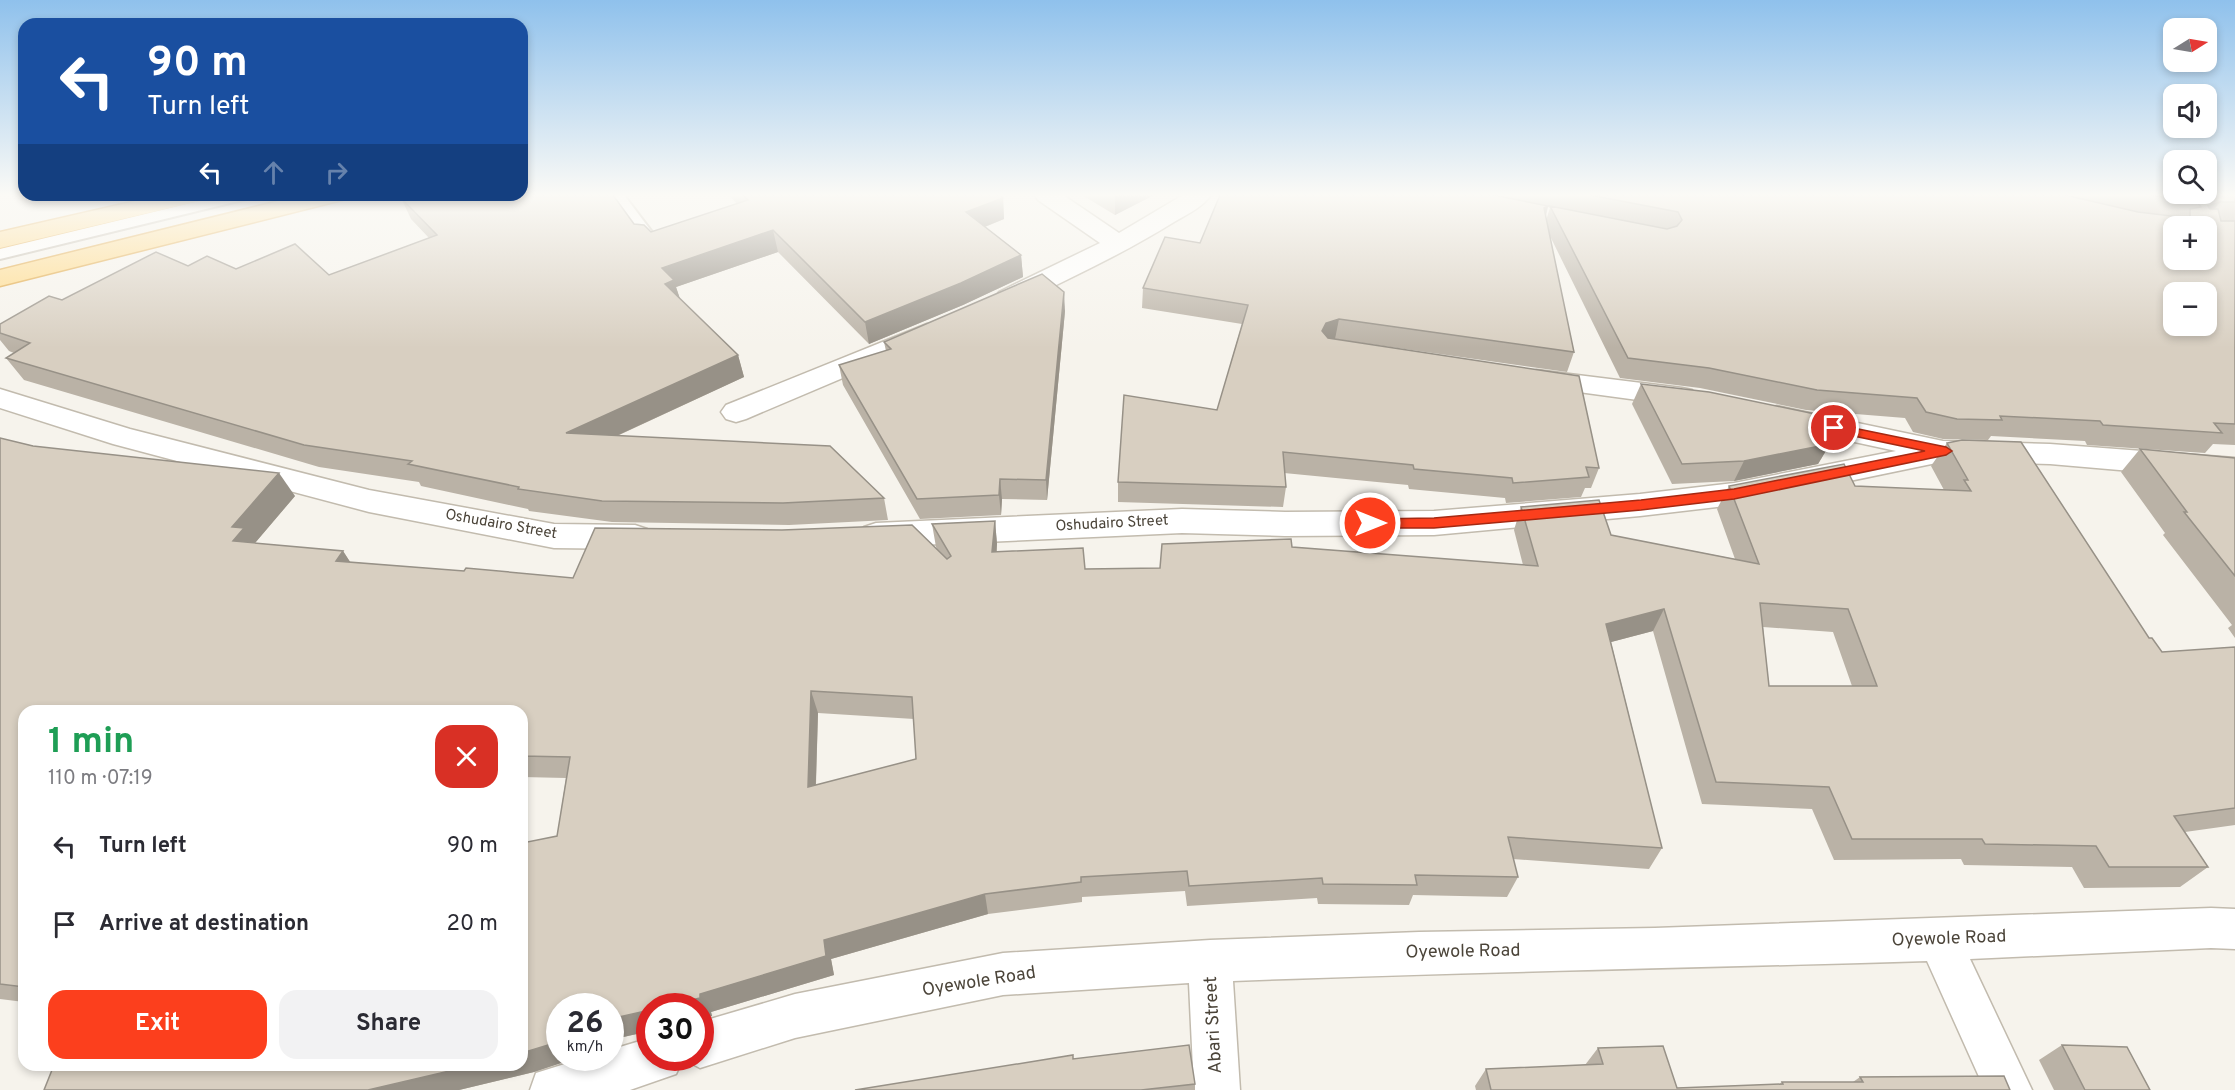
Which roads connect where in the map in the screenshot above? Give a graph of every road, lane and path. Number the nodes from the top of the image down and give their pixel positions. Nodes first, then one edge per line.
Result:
1 (34, 246) edge
2 (129, 246) edge
3 (1117, 246) edge
4 (0, 254) edge
5 (0, 278) edge
6 (983, 309) edge
7 (950, 323) edge
8 (1507, 376) edge
9 (0, 398) edge
10 (1712, 402) edge
11 (1747, 410) edge
12 (736, 412) dead end
13 (1946, 451) junction
14 (2235, 469) edge
15 (848, 536) edge
16 (660, 537) edge
17 (2235, 929) edge
18 (1939, 940) junction
19 (1210, 961) junction
20 (714, 1041) edge
21 (636, 1065) edge
22 (553, 1090) edge
23 (1217, 1090) edge
24 (2009, 1090) edge

1 - 4 lane
2 - 5 highway
3 - 6 street
7 - 12 street
8 - 10 street
9 - 16 street, Oshudairo Street
11 - 13 street
13 - 14 street, Oshudairo Street
13 - 15 street, Oshudairo Street
17 - 18 street, Oyewole Road
18 - 19 street, Oyewole Road
18 - 24 street
19 - 20 street, Oyewole Road
19 - 23 street, Abari Street
21 - 22 street

